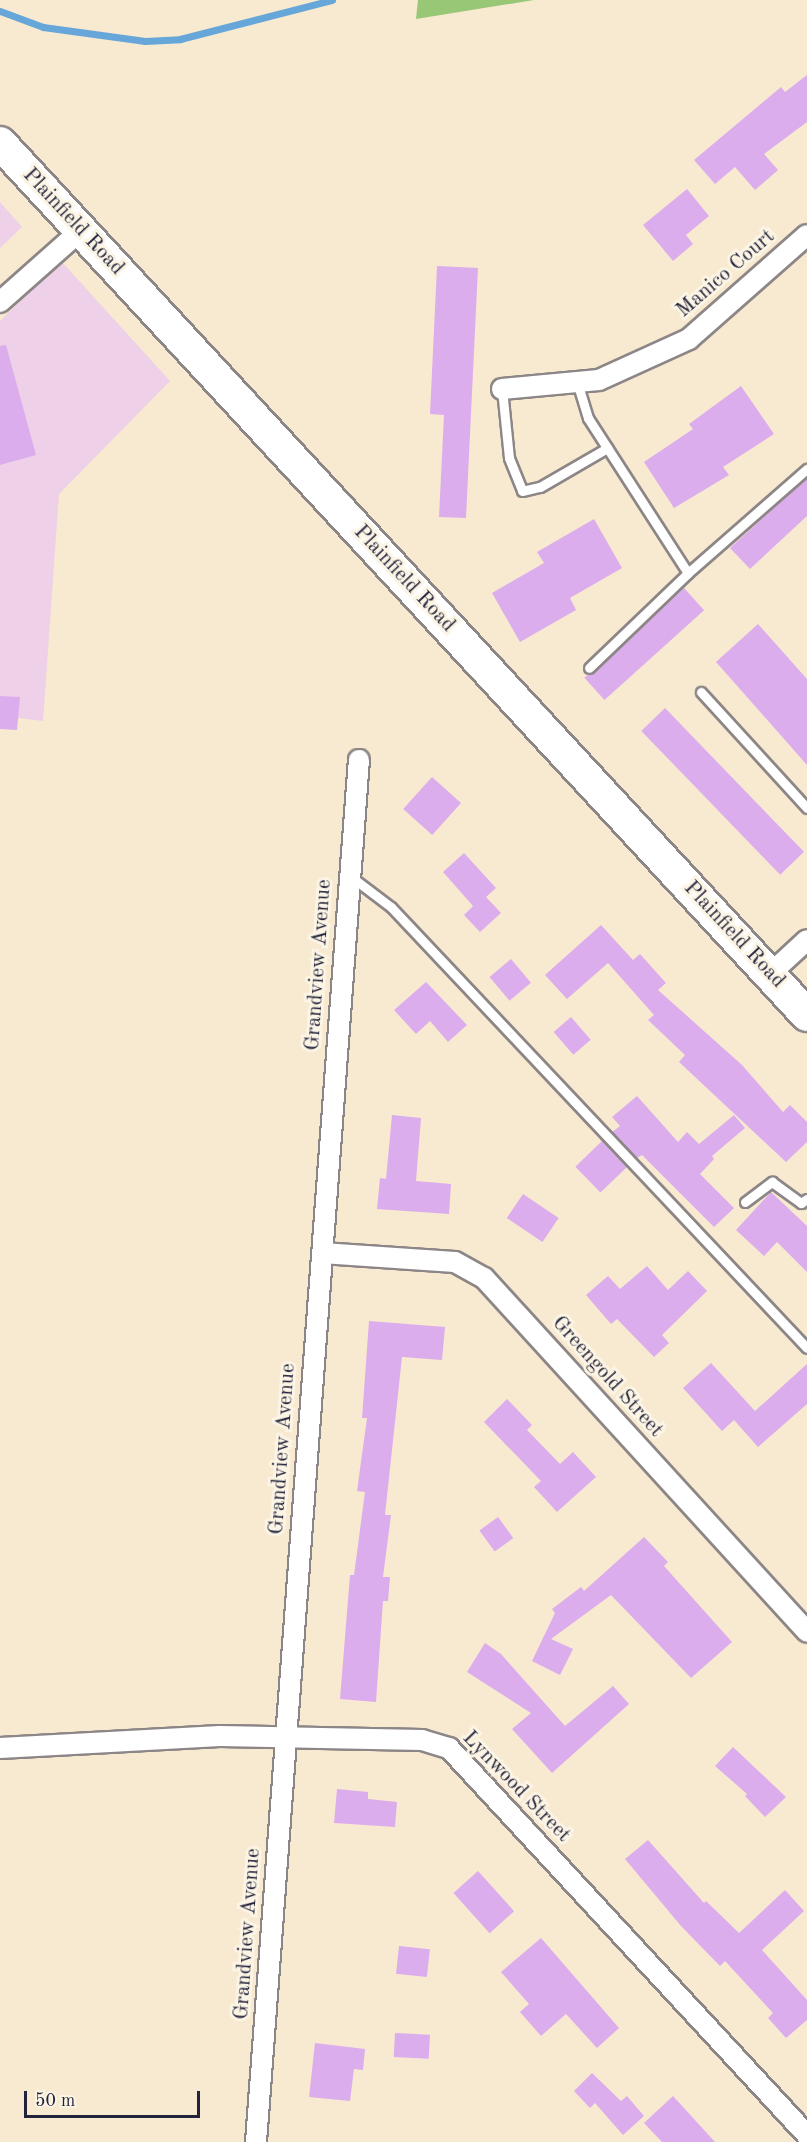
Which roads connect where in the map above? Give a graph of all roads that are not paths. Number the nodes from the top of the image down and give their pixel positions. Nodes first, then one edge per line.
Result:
1 (0, 143) edge
2 (81, 230) junction
3 (807, 236) edge
4 (0, 302) edge
5 (578, 382) junction
6 (502, 389) joint
7 (607, 448) junction
8 (807, 469) edge
9 (688, 573) junction
10 (589, 668) dead end
11 (701, 692) dead end
12 (358, 760) dead end
13 (807, 808) edge
14 (350, 876) junction
15 (807, 940) edge
16 (770, 974) junction
17 (807, 1015) edge
18 (807, 1199) edge
19 (745, 1202) dead end
20 (322, 1253) junction
21 (807, 1348) edge
22 (807, 1631) edge
23 (286, 1738) junction
24 (0, 1748) edge
25 (807, 2135) edge
26 (256, 2142) edge

1 - 2 main road, Plainfield Road
2 - 4 street
2 - 16 main road, Plainfield Road
3 - 5 street, Manico Court
5 - 6 street, Manico Court
5 - 7 lane
6 - 7 lane
7 - 9 lane
8 - 9 lane
9 - 10 lane
11 - 13 lane
12 - 14 street, Grandview Avenue
14 - 20 street, Grandview Avenue
14 - 21 lane
15 - 16 street
16 - 17 main road, Plainfield Road
18 - 19 lane
20 - 22 street, Greengold Street
20 - 23 street, Grandview Avenue
23 - 24 street, Lynwood Street
23 - 25 street, Lynwood Street
23 - 26 street, Grandview Avenue

